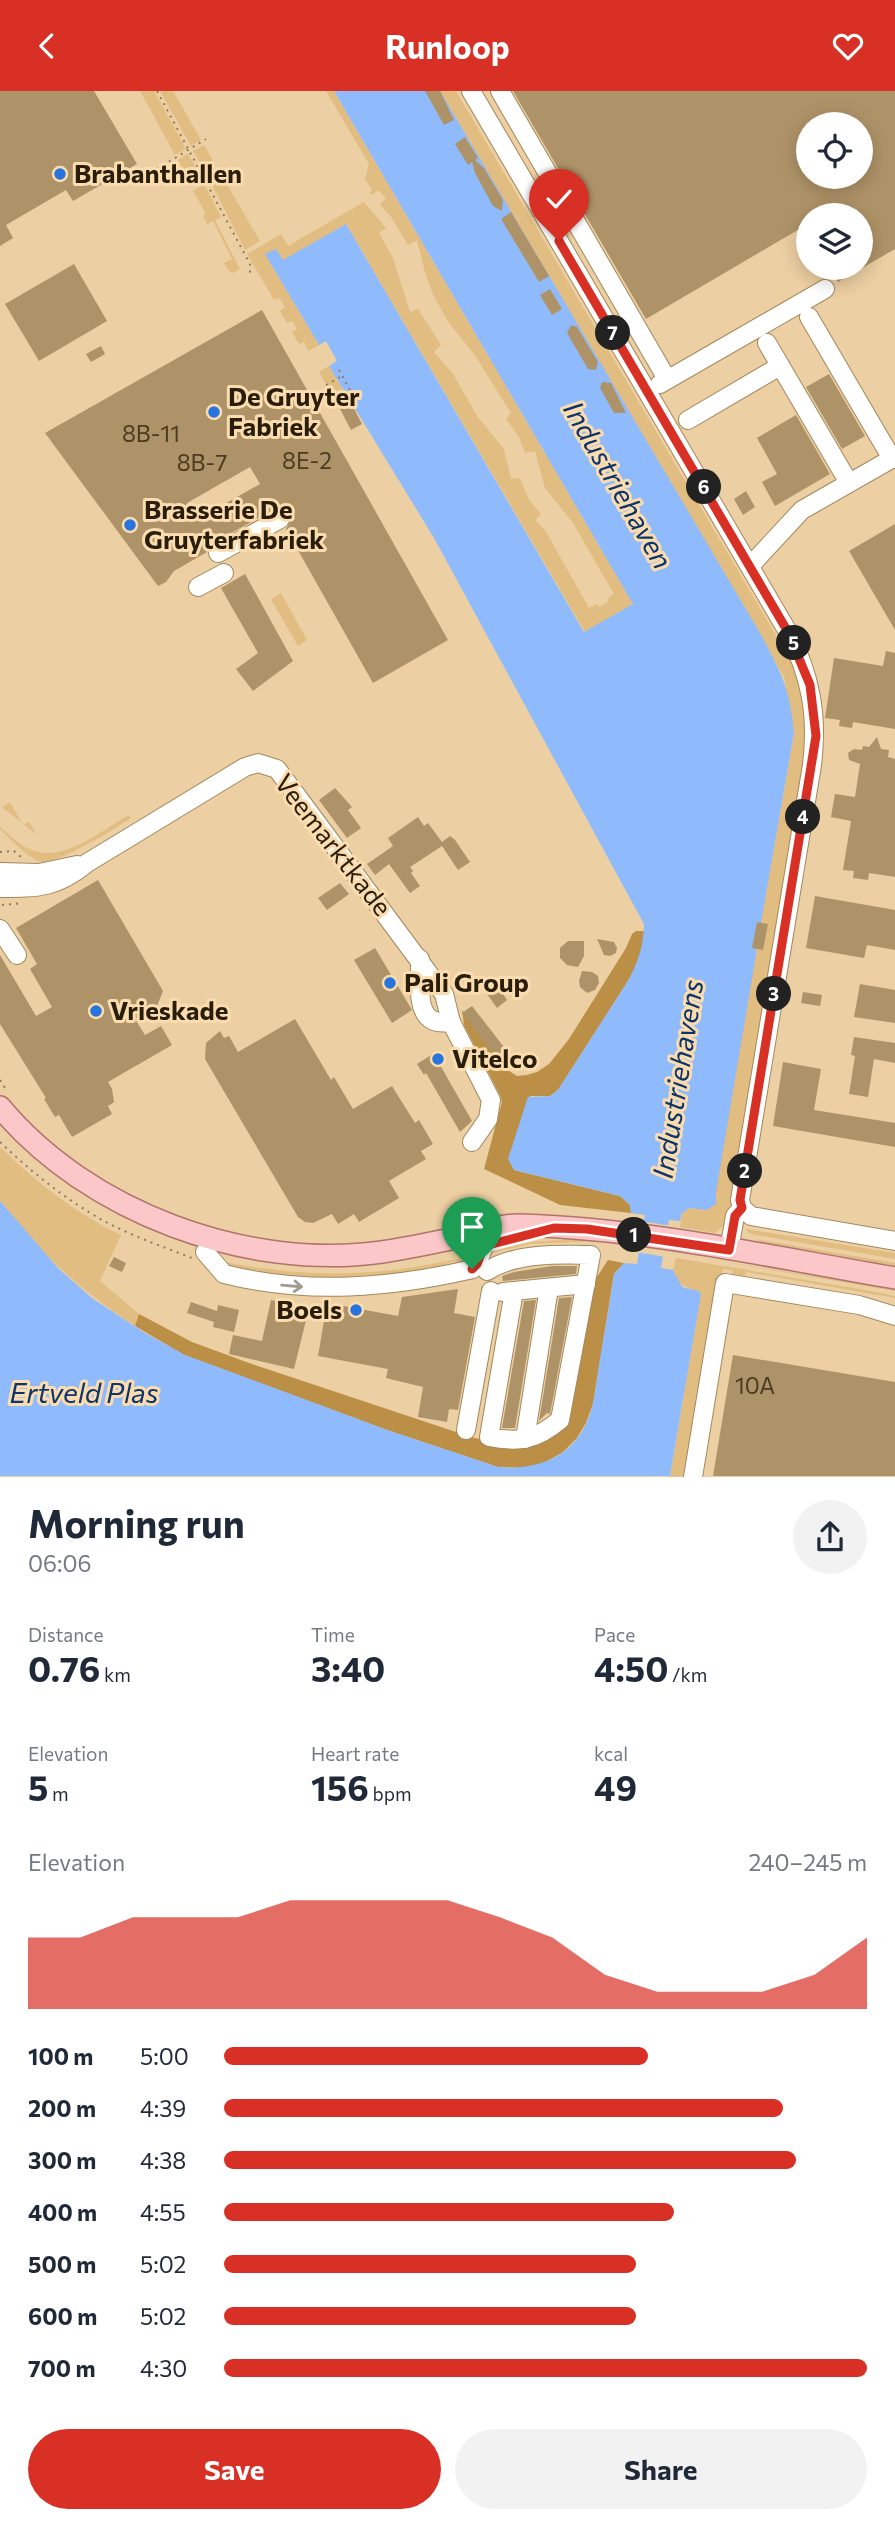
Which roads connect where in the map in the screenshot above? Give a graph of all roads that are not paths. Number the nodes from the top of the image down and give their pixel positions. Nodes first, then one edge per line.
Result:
1 (471, 91) edge
2 (500, 91) edge
3 (825, 289) dead end
4 (809, 317) dead end
5 (767, 343) dead end
6 (780, 366) junction
7 (667, 379) junction
8 (648, 391) junction
9 (688, 420) dead end
10 (893, 458) edge
11 (849, 484) junction
12 (280, 519) dead end
13 (750, 566) junction
14 (198, 587) dead end
15 (87, 863) junction
16 (0, 872) edge
17 (0, 888) edge
18 (0, 929) edge
19 (17, 955) dead end
20 (420, 959) junction
21 (451, 1022) junction
22 (5, 1101) edge
23 (0, 1129) edge
24 (472, 1142) dead end
25 (742, 1208) junction
26 (554, 1228) junction
27 (895, 1241) edge
28 (729, 1250) junction
29 (483, 1260) junction
30 (895, 1278) edge
31 (586, 1284) junction
32 (550, 1288) junction
33 (491, 1291) junction
34 (514, 1291) junction
35 (895, 1316) edge
36 (466, 1430) dead end
37 (525, 1439) junction
38 (693, 1476) edge

1 - 8 street
2 - 7 street
3 - 7 street
4 - 10 street
5 - 6 street
6 - 9 street
6 - 11 street
7 - 8 street
8 - 13 street
10 - 11 street
11 - 13 street
12 - 14 street
13 - 25 street
15 - 16 street, Veemarktkade
15 - 17 street, Veemarktkade
15 - 20 street, Veemarktkade
18 - 19 street
20 - 21 street, Veemarktkade
20 - 21 street
21 - 24 street, Veemarktkade
22 - 26 main road
23 -> 29 main road
25 - 27 street
25 - 28 street
26 - 28 main road
26 - 29 main road
28 - 30 main road
29 - 31 street
29 - 33 street
31 - 32 street
31 - 37 street
32 - 34 street
32 - 37 street
33 - 34 street
33 - 36 street
34 - 37 street
35 - 38 street

